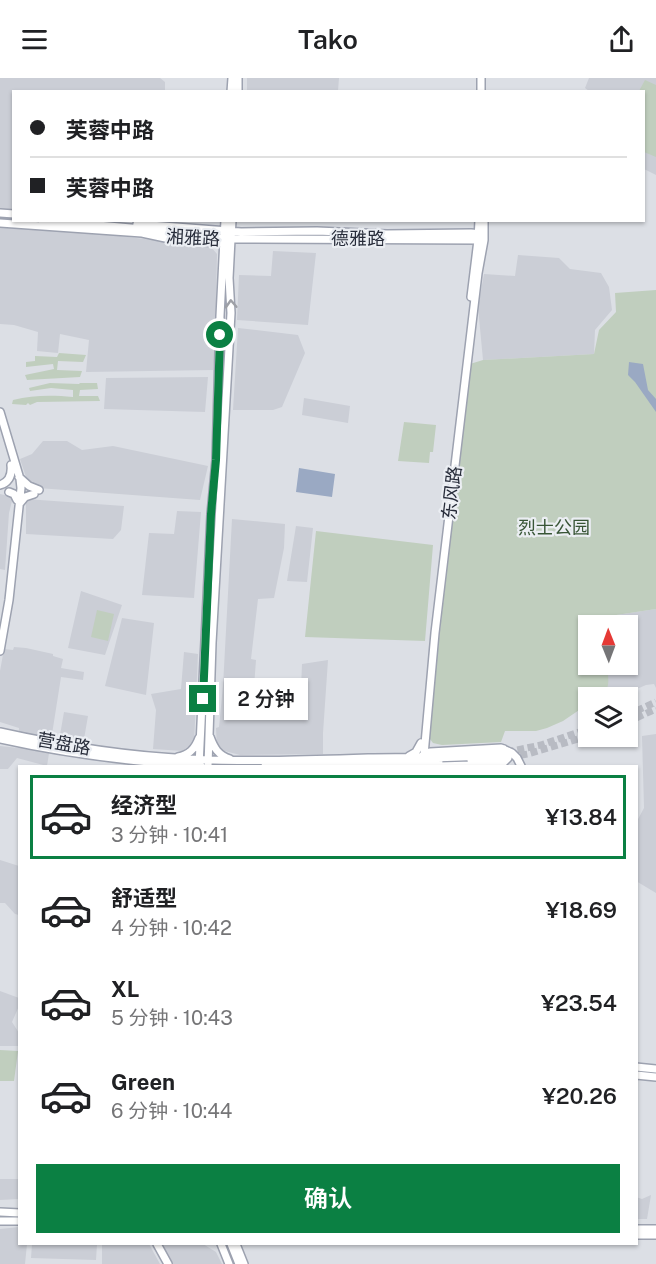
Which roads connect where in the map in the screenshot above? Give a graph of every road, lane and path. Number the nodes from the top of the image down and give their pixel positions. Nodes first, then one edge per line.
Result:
1 (64, 222) edge
2 (115, 222) edge
3 (225, 222) edge
4 (231, 222) edge
5 (477, 222) edge
6 (478, 222) edge
7 (484, 222) edge
8 (0, 223) edge
9 (462, 233) junction
10 (227, 236) junction
11 (481, 237) junction
12 (454, 239) junction
13 (475, 258) junction
14 (0, 412) edge
15 (0, 426) edge
16 (11, 465) junction
17 (19, 476) junction
18 (0, 485) edge
19 (9, 492) dead end
20 (19, 502) junction
21 (0, 635) edge
22 (0, 651) edge
23 (203, 699) junction
24 (197, 716) dead end
25 (205, 727) junction
26 (2, 737) edge
27 (424, 740) junction
28 (449, 750) junction
29 (407, 757) junction
30 (502, 759) edge
31 (235, 760) junction
32 (168, 761) junction
33 (423, 761) edge
34 (203, 764) edge
35 (175, 765) edge
36 (297, 765) edge
37 (449, 765) edge
38 (520, 765) edge
39 (638, 1068) edge
40 (656, 1069) edge
41 (638, 1075) edge
42 (656, 1077) edge
43 (0, 1212) edge
44 (18, 1213) edge
45 (0, 1221) edge
46 (18, 1221) edge
47 (638, 1229) edge
48 (656, 1229) edge
49 (638, 1234) edge
50 (656, 1234) edge
51 (156, 1245) edge
52 (226, 1245) edge
53 (237, 1245) edge
54 (166, 1264) edge
55 (229, 1264) edge
56 (237, 1264) edge
57 (244, 1264) edge

1 - 10 main road, 湘雅路
2 - 10 main road, 湘雅路
3 - 10 main road
4 - 10 main road
5 - 9 main road
6 - 11 main road, 东风路
7 - 11 main road, 东风路
8 - 10 main road, 湘雅路
9 - 10 main road, 德雅路
9 - 11 main road, 德雅路
10 - 12 main road, 德雅路
10 - 23 main road
25 -> 10 main road
11 - 12 main road, 德雅路
11 - 13 main road, 东风路
11 - 27 main road, 东风路
12 - 13 main road
13 - 27 main road, 东风路
14 - 17 main road
15 - 16 main road
16 - 18 main road
16 - 20 main road
17 - 20 main road
17 - 20 main road
19 - 20 main road
20 - 21 main road
20 - 22 main road
23 - 24 main road
23 - 25 main road
25 - 31 main road
25 - 32 main road
25 - 34 main road
26 - 32 main road, 营盘路
27 - 28 main road
27 - 29 main road
27 - 33 main road, 东风路
28 - 30 main road
28 - 33 main road
29 - 31 main road, 营盘路
29 - 33 main road, 营盘路
30 - 33 main road
30 - 37 main road
30 - 38 main road
31 - 34 main road, 营盘路
32 - 34 main road, 营盘路
32 - 35 main road
33 - 36 main road
39 - 40 main road
41 - 42 main road
43 - 44 main road
45 - 46 main road
47 - 48 main road
49 - 50 main road
51 - 54 main road
52 - 55 main road
52 - 56 main road
53 - 57 main road

